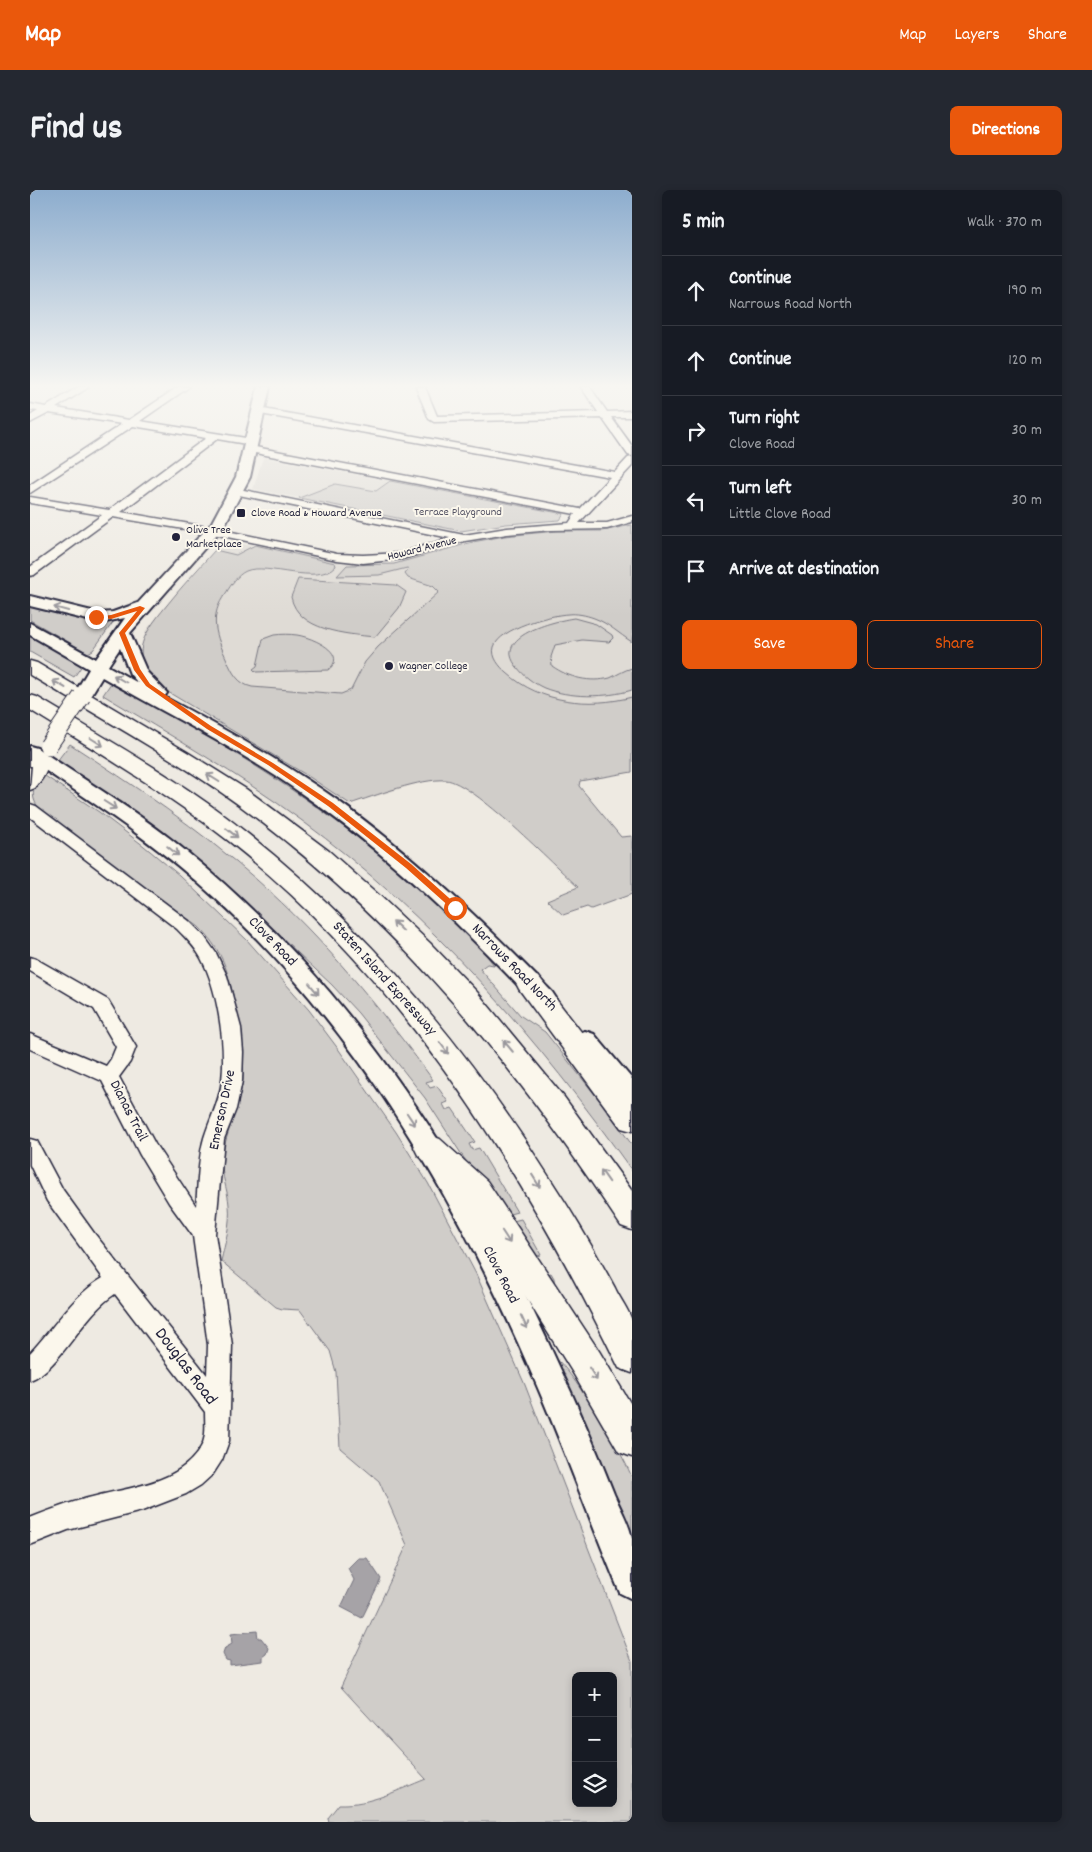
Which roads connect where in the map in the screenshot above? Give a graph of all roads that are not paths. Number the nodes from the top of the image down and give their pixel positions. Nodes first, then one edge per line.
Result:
1 (70, 463) edge
2 (179, 463) edge
3 (246, 463) edge
4 (340, 463) edge
5 (549, 463) edge
6 (629, 463) edge
7 (616, 475) junction
8 (30, 490) edge
9 (234, 491) junction
10 (30, 500) edge
11 (581, 512) junction
12 (112, 514) junction
13 (632, 519) edge
14 (571, 526) junction
15 (213, 531) junction
16 (464, 538) junction
17 (30, 572) edge
18 (30, 601) edge
19 (142, 608) junction
20 (30, 628) edge
21 (122, 633) junction
22 (30, 667) edge
23 (98, 672) junction
24 (30, 701) edge
25 (209, 728) junction
26 (37, 755) edge
27 (30, 785) edge
28 (30, 809) edge
29 (30, 963) edge
30 (530, 983) junction
31 (30, 1041) edge
32 (109, 1076) junction
33 (632, 1096) edge
34 (632, 1120) edge
35 (30, 1147) edge
36 (429, 1147) junction
37 (632, 1217) edge
38 (204, 1234) junction
39 (119, 1280) junction
40 (632, 1357) edge
41 (30, 1368) edge
42 (218, 1409) junction
43 (632, 1440) edge
44 (30, 1532) edge
45 (632, 1581) edge

1 - 8 street
2 - 12 street
3 - 9 main road
4 - 11 street
5 - 7 street
6 - 7 street
7 - 11 street
9 - 15 main road
9 - 16 street
10 - 12 street, Howard Avenue
11 - 14 street
12 - 15 street, Howard Avenue
12 - 17 street
13 - 14 street, Howard Avenue
14 - 16 street, Howard Avenue
15 - 16 street, Howard Avenue
15 - 19 main road
19 -> 18 main road
19 - 21 main road
20 - 23 main road, Narrows Road North
21 - 23 main road
21 - 25 main road
37 -> 22 highway
25 -> 23 main road, Narrows Road North
23 - 26 main road, bridge
24 -> 40 highway, Staten Island Expressway
25 - 30 main road, Narrows Road North
26 - 27 street
26 -> 36 main road, Clove Road
28 - 38 street, Emerson Drive
29 - 32 street, Dianas Trail
30 - 33 main road, Narrows Road North
30 - 34 highway
31 - 32 street
32 - 38 street, Dianas Trail
35 - 39 street, Douglas Road
36 -> 43 highway
36 -> 45 main road, Clove Road
38 - 42 street, Emerson Drive
39 - 41 street
39 - 42 street, Douglas Road
42 - 44 street, Douglas Road

